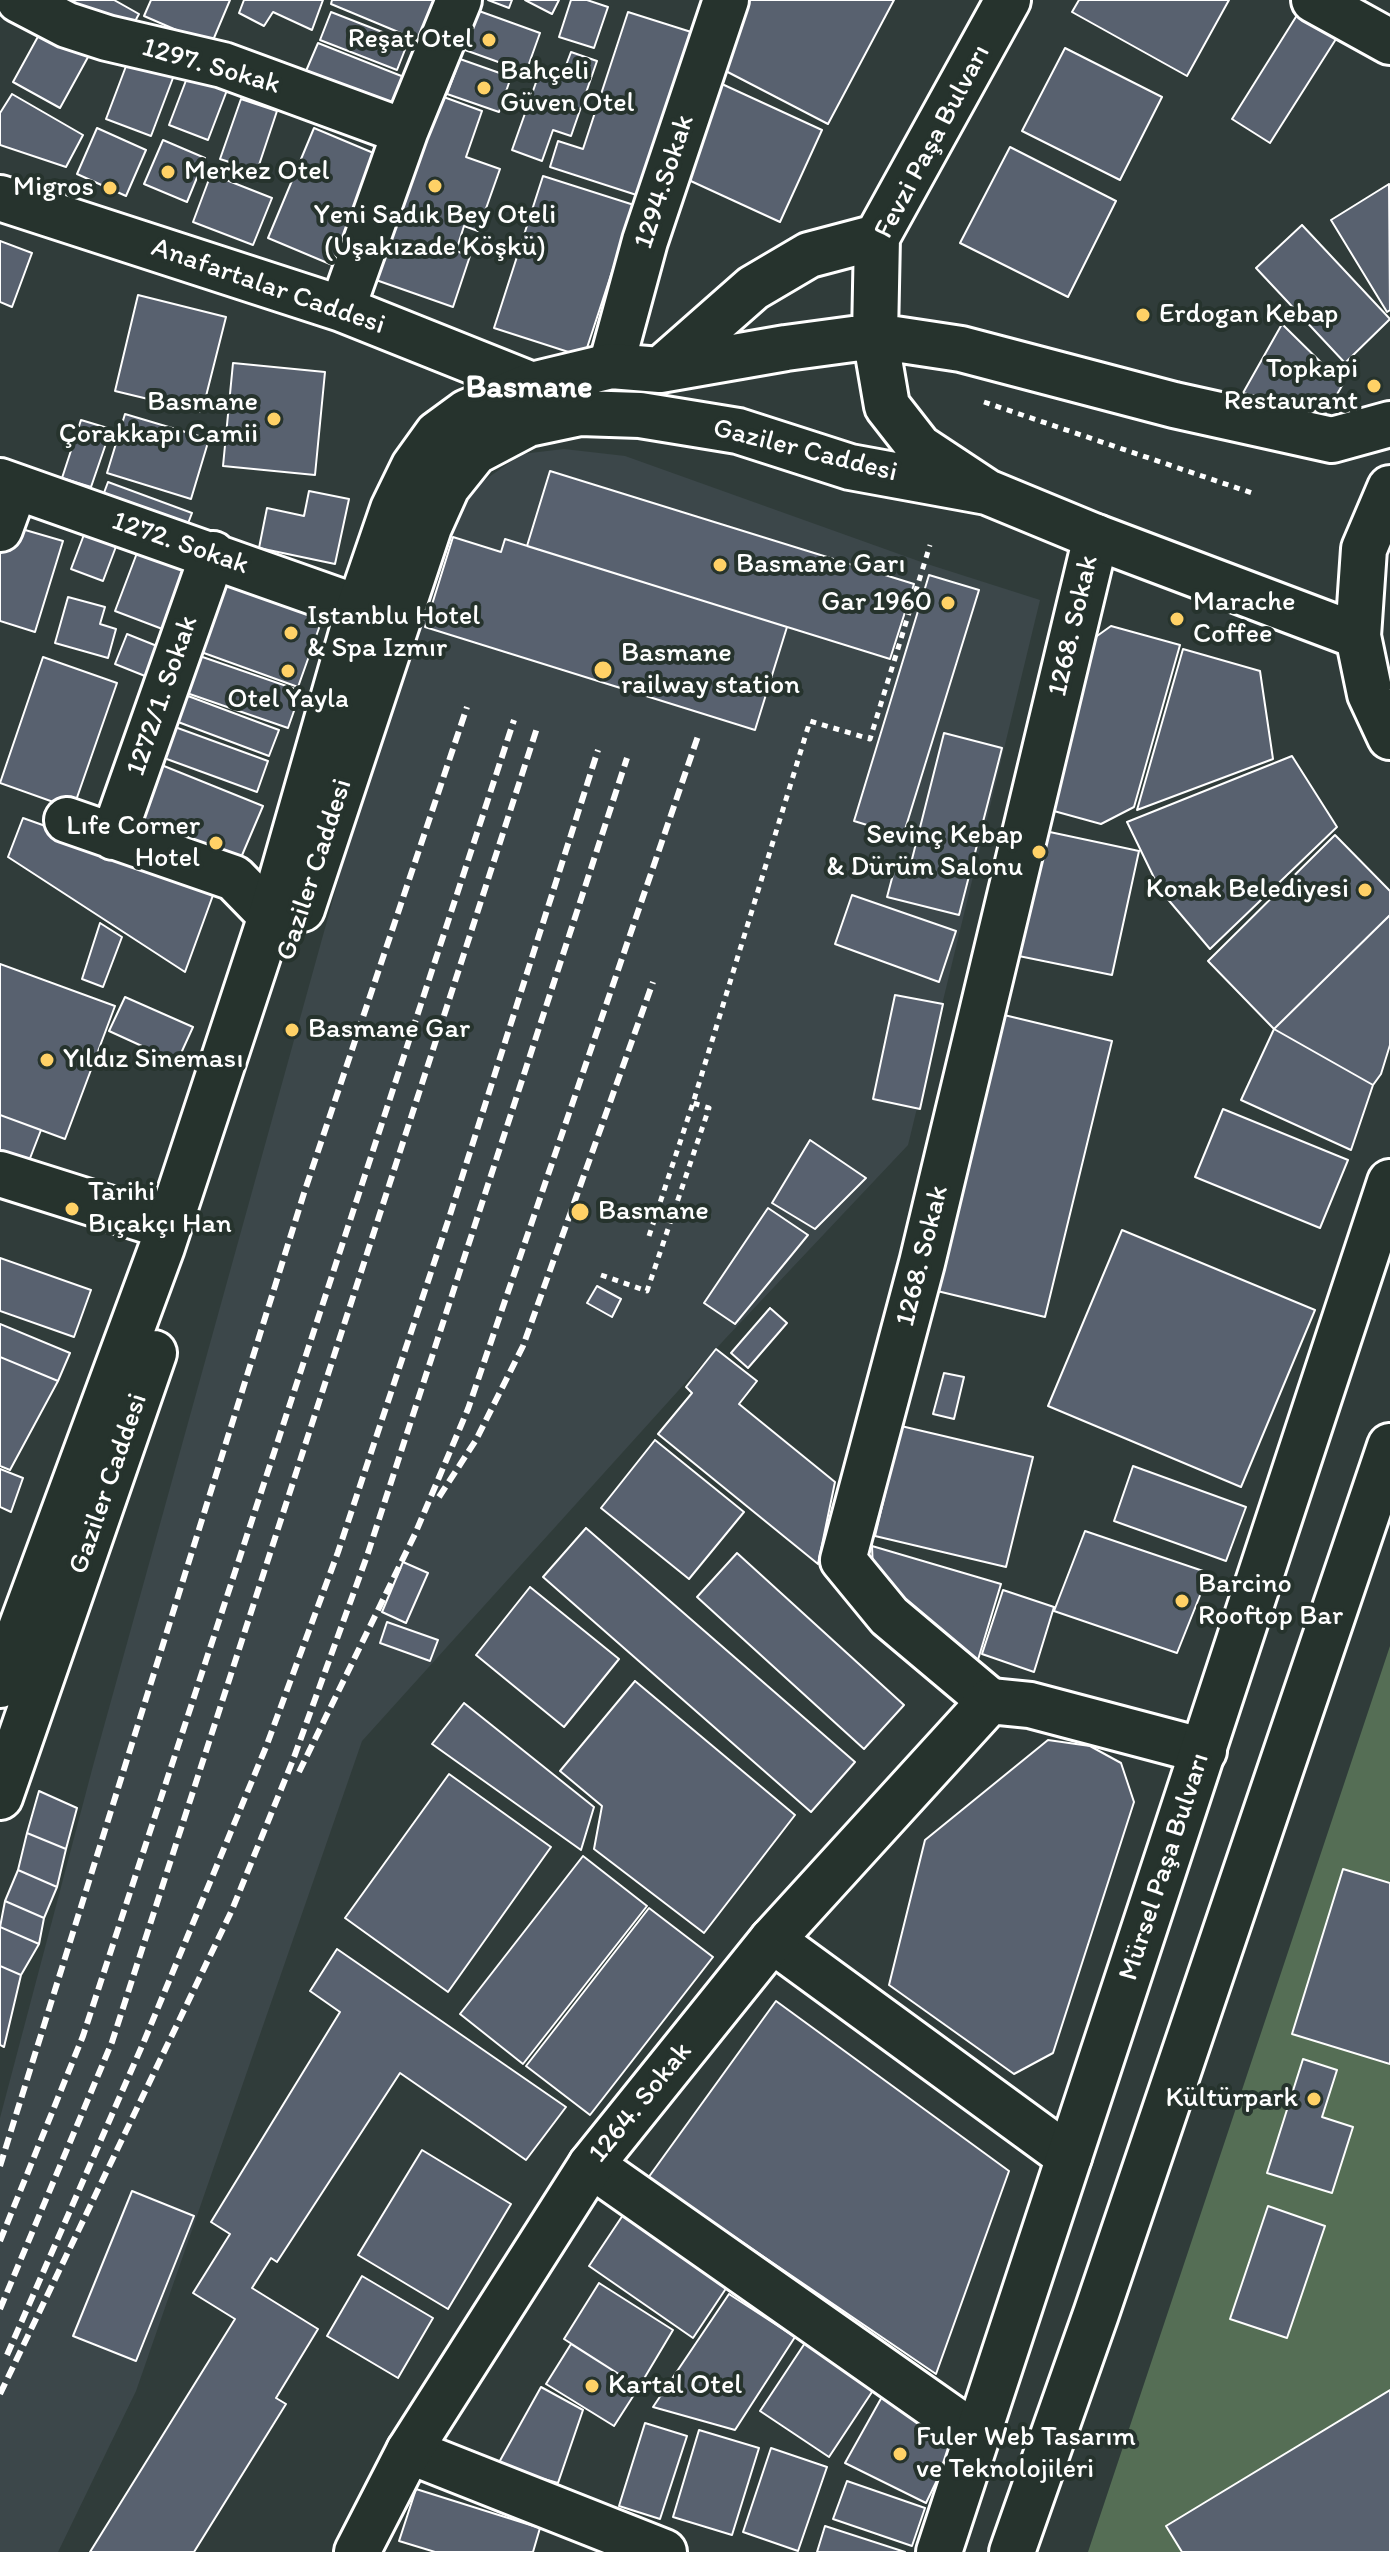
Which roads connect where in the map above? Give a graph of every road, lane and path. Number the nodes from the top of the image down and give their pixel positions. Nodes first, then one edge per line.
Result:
1 (19, 0) edge
2 (459, 0) edge
3 (726, 0) edge
4 (1008, 0) edge
5 (1314, 0) edge
6 (61, 12) edge
7 (1390, 42) edge
8 (405, 132) junction
9 (0, 198) edge
10 (877, 237) junction
11 (342, 309) junction
12 (875, 336) junction
13 (611, 366) junction
14 (660, 370) junction
15 (532, 385) junction
16 (972, 398) dead end
17 (1390, 424) edge
18 (7, 485) edge
19 (1390, 488) edge
20 (987, 492) junction
21 (1252, 493) dead end
22 (0, 529) edge
23 (1096, 537) junction
24 (930, 545) dead end
25 (213, 554) junction
26 (359, 608) junction
27 (1358, 636) junction
28 (1390, 737) edge
29 (67, 820) dead end
30 (113, 837) junction
31 (271, 916) junction
32 (693, 1103) junction
33 (0, 1174) edge
34 (1390, 1182) edge
35 (168, 1227) junction
36 (649, 1236) dead end
37 (601, 1275) dead end
38 (1390, 1446) edge
39 (12, 1616) edge
40 (0, 1685) edge
41 (990, 1701) junction
42 (1204, 1751) junction
43 (0, 1797) edge
44 (772, 1940) junction
45 (1069, 2157) junction
46 (591, 2165) junction
47 (977, 2436) junction
48 (409, 2451) junction
49 (357, 2552) edge
50 (664, 2552) edge
51 (939, 2552) edge
52 (1012, 2552) edge

1 - 6 main road, 1297. Sokak
2 - 8 main road
3 - 13 main road, 1294.Sokak
4 - 10 main road, Fevzi Paşa Bulvarı
5 - 7 main road
6 - 8 main road, 1297. Sokak
8 - 11 main road
9 - 11 main road, Anafartalar Caddesi
10 - 12 main road, Fevzi Paşa Bulvarı
10 - 14 main road
11 - 15 main road, Anafartalar Caddesi
12 - 14 main road, Gaziler Caddesi
12 - 17 main road, Gaziler Caddesi
12 - 20 main road, Fevzi Paşa Bulvarı
13 - 14 main road, Gaziler Caddesi
13 - 15 main road, Gaziler Caddesi
15 - 26 main road, Gaziler Caddesi
16 - 21 path
18 - 22 main road
18 - 25 main road, 1272. Sokak
19 - 27 main road
20 - 23 main road
20 - 43 main road, Gaziler Caddesi
23 - 27 main road
23 - 41 main road, 1268. Sokak
24 - 32 path
25 - 26 main road, 1272. Sokak
25 - 30 main road, 1272/1. Sokak
26 - 31 main road, Gaziler Caddesi
27 - 28 main road
29 - 30 main road
30 - 31 main road
31 - 35 main road, Gaziler Caddesi
32 - 36 path
32 - 37 path
33 - 35 main road
34 - 42 main road, Mürsel Paşa Bulvarı
35 - 39 main road, Gaziler Caddesi
38 - 52 main road
39 - 40 main road, Gaziler Caddesi
41 - 42 main road
41 - 44 main road, 1264. Sokak
42 - 45 main road, Mürsel Paşa Bulvarı
44 - 45 main road
44 - 46 main road, 1264. Sokak
45 - 47 main road, Mürsel Paşa Bulvarı
46 - 47 main road
46 - 48 main road, 1264. Sokak
47 - 51 main road, Mürsel Paşa Bulvarı
48 - 49 main road, 1264. Sokak
48 - 50 main road

